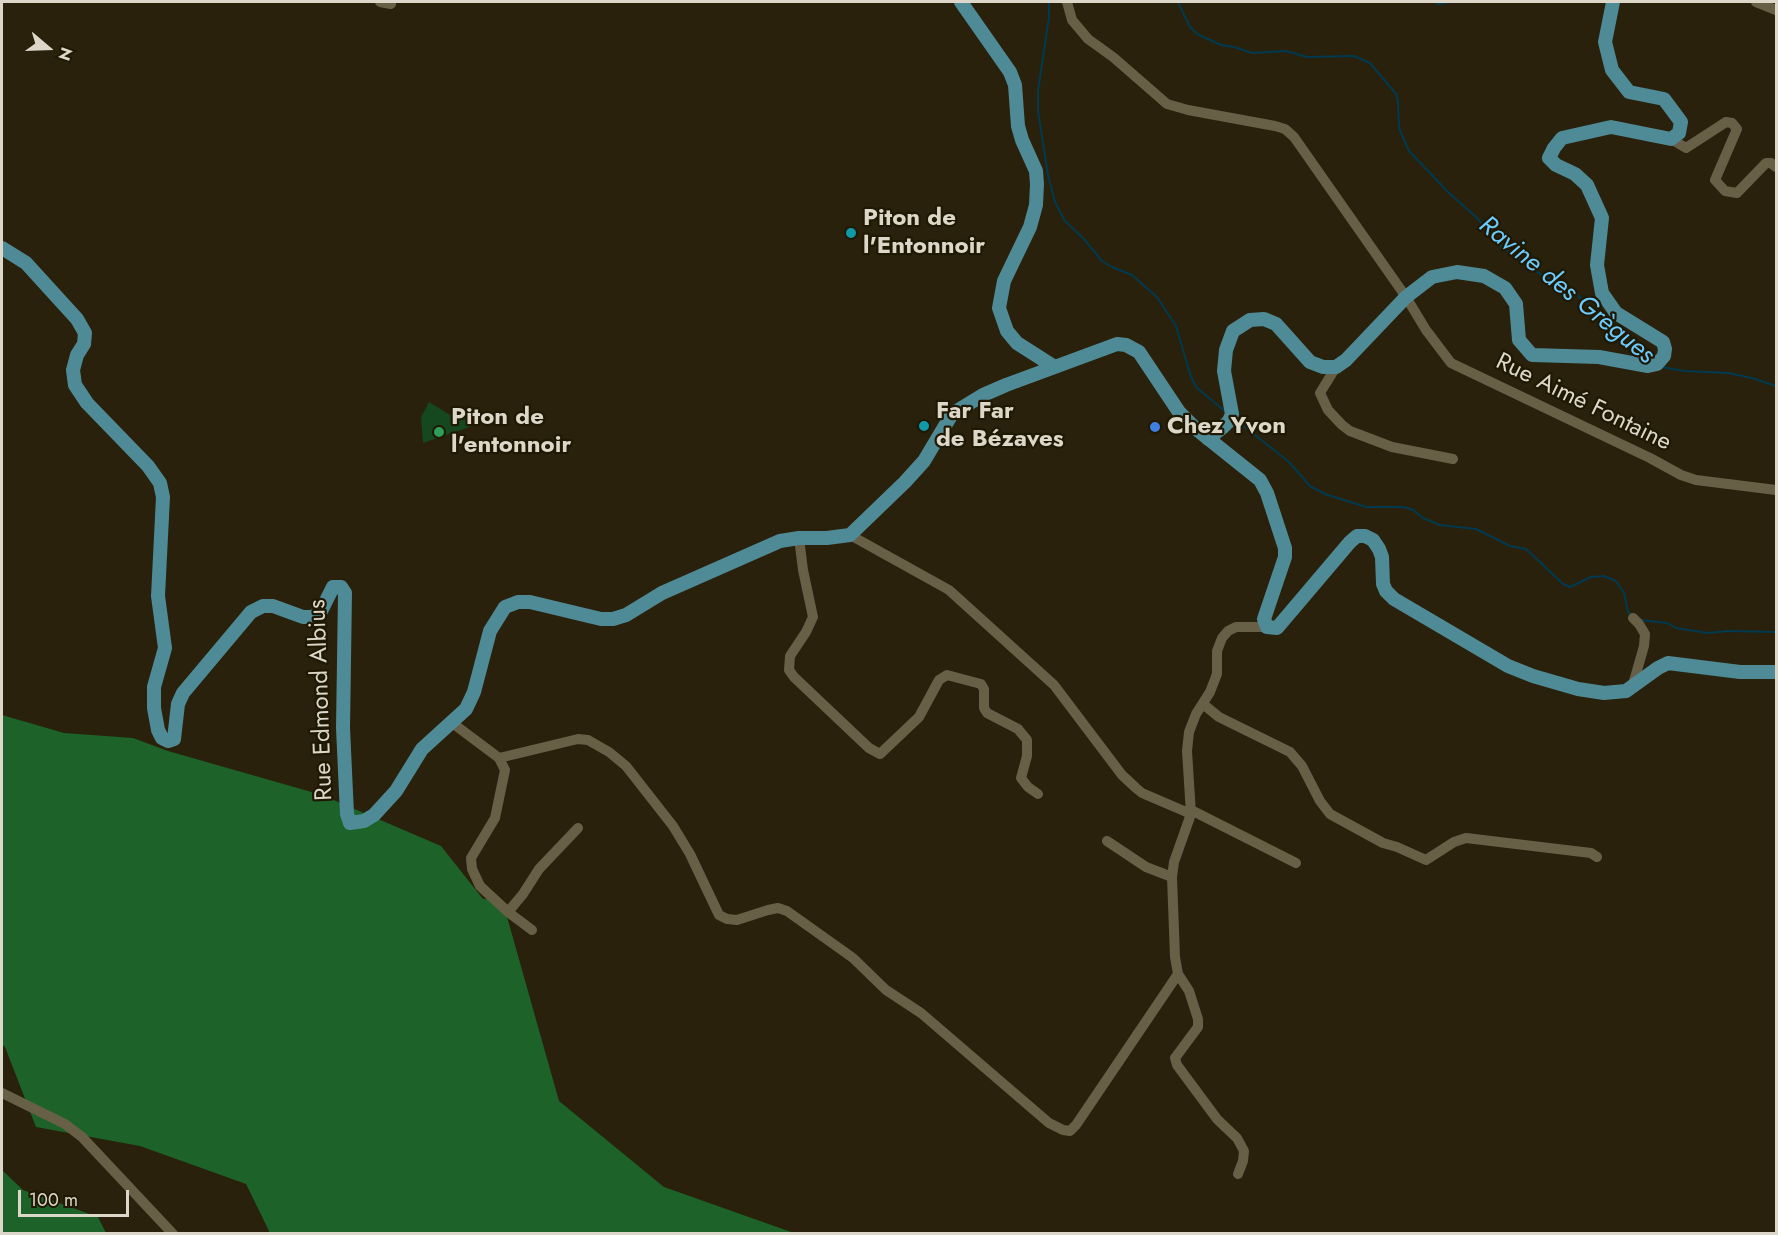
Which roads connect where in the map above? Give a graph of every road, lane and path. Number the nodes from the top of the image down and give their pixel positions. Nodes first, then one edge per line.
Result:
1 (961, 2) edge
2 (1068, 2) edge
3 (1613, 2) edge
4 (1756, 2) edge
5 (1776, 10) edge
6 (1671, 139) junction
7 (1776, 167) edge
8 (2, 248) edge
9 (1406, 297) junction
10 (1053, 366) junction
11 (1336, 366) junction
12 (1211, 436) junction
13 (1453, 459) dead end
14 (1776, 490) edge
15 (850, 536) junction
16 (799, 538) junction
17 (1633, 618) dead end
18 (1267, 627) junction
19 (1776, 672) edge
20 (1632, 688) junction
21 (1203, 704) junction
22 (451, 722) junction
23 (500, 758) junction
24 (1038, 794) dead end
25 (1191, 812) junction
26 (578, 828) dead end
27 (1107, 841) dead end
28 (1597, 856) dead end
29 (1296, 863) dead end
30 (1172, 877) junction
31 (508, 912) junction
32 (532, 930) dead end
33 (1178, 974) junction
34 (2, 1093) edge
35 (1238, 1174) dead end
36 (173, 1233) edge

1 - 10 main road
2 - 9 street, Rue Aimé Fontaine
3 - 6 main road
4 - 5 street
6 - 7 street
6 - 9 main road
8 - 22 main road, Rue Edmond Albius
9 - 11 main road
9 - 14 street, Rue Aimé Fontaine
10 - 12 main road
10 - 15 main road
11 - 12 main road
11 - 13 street
12 - 18 main road
15 - 16 main road, Rue Edmond Albius
15 - 25 street
16 - 22 main road, Rue Edmond Albius
16 - 24 street
17 - 20 street
18 - 20 main road
18 - 21 street
19 - 20 main road
21 - 25 street
21 - 28 street
22 - 23 street
23 - 31 street
23 - 33 street
25 - 29 street
25 - 30 street
26 - 31 street
27 - 30 street
30 - 33 street
31 - 32 street
33 - 35 street
34 - 36 street

